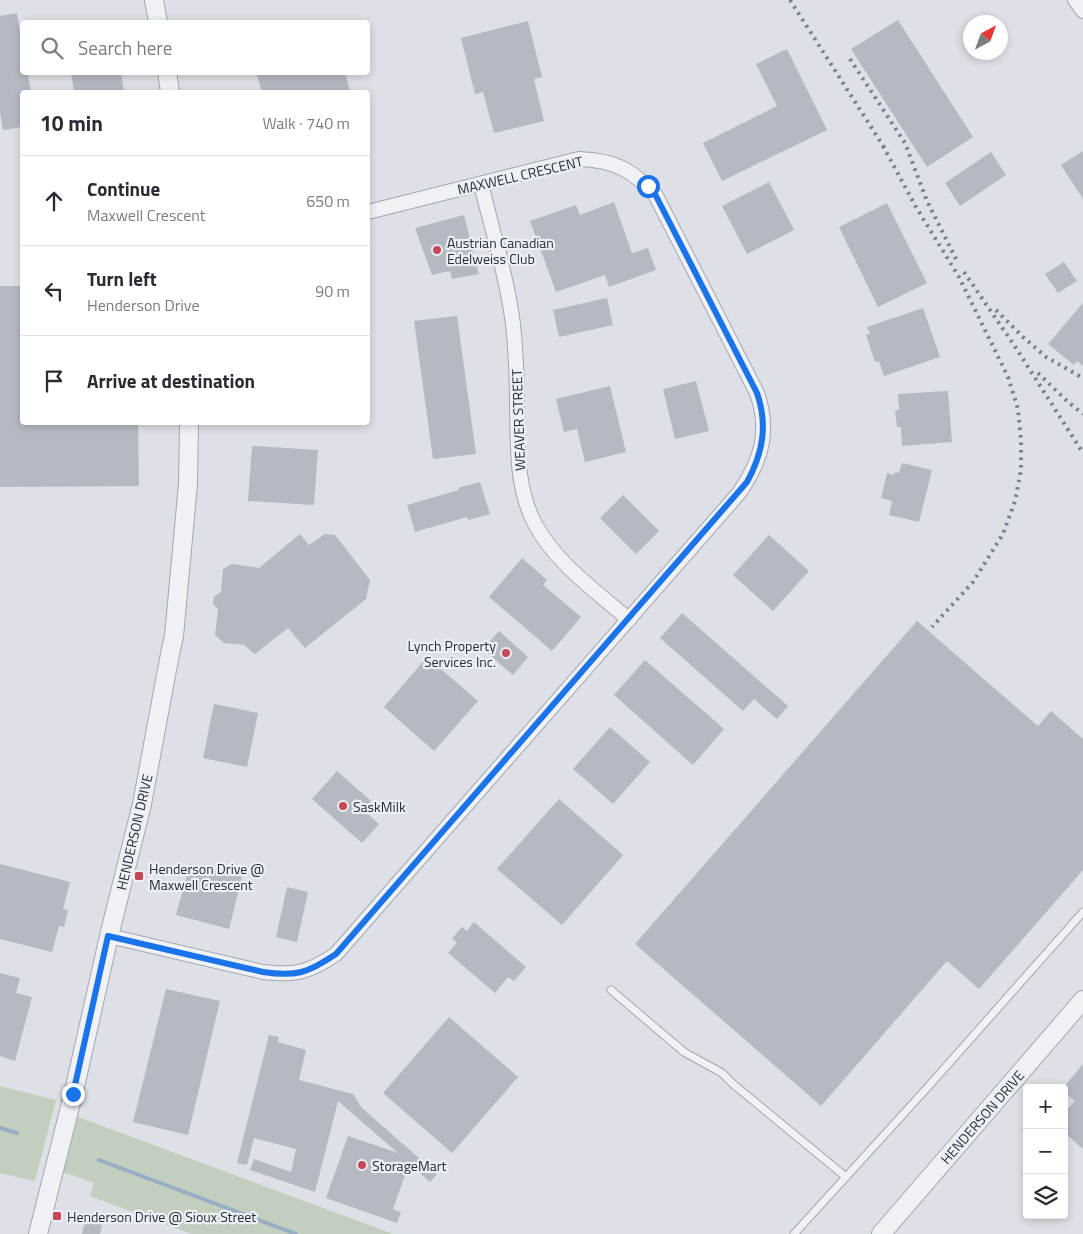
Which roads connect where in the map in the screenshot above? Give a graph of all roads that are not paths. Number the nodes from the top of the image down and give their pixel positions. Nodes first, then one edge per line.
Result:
1 (154, 0) edge
2 (1075, 0) edge
3 (1083, 11) edge
4 (158, 20) edge
5 (167, 75) edge
6 (170, 90) edge
7 (481, 184) junction
8 (370, 212) edge
9 (189, 425) edge
10 (628, 620) junction
11 (1083, 912) edge
12 (108, 936) junction
13 (610, 990) dead end
14 (1083, 1000) edge
15 (846, 1177) junction
16 (38, 1234) edge
17 (794, 1234) edge
18 (881, 1234) edge

1 - 4 street
2 - 3 street
5 - 6 street
7 - 8 street, MAXWELL CRESCENT
7 - 10 street, WEAVER STREET
7 - 10 street, MAXWELL CRESCENT
9 - 12 street, HENDERSON DRIVE
10 - 12 street, MAXWELL CRESCENT
11 - 15 lane
12 - 16 street, HENDERSON DRIVE
13 - 15 lane
14 - 18 street, HENDERSON DRIVE
15 - 17 lane

